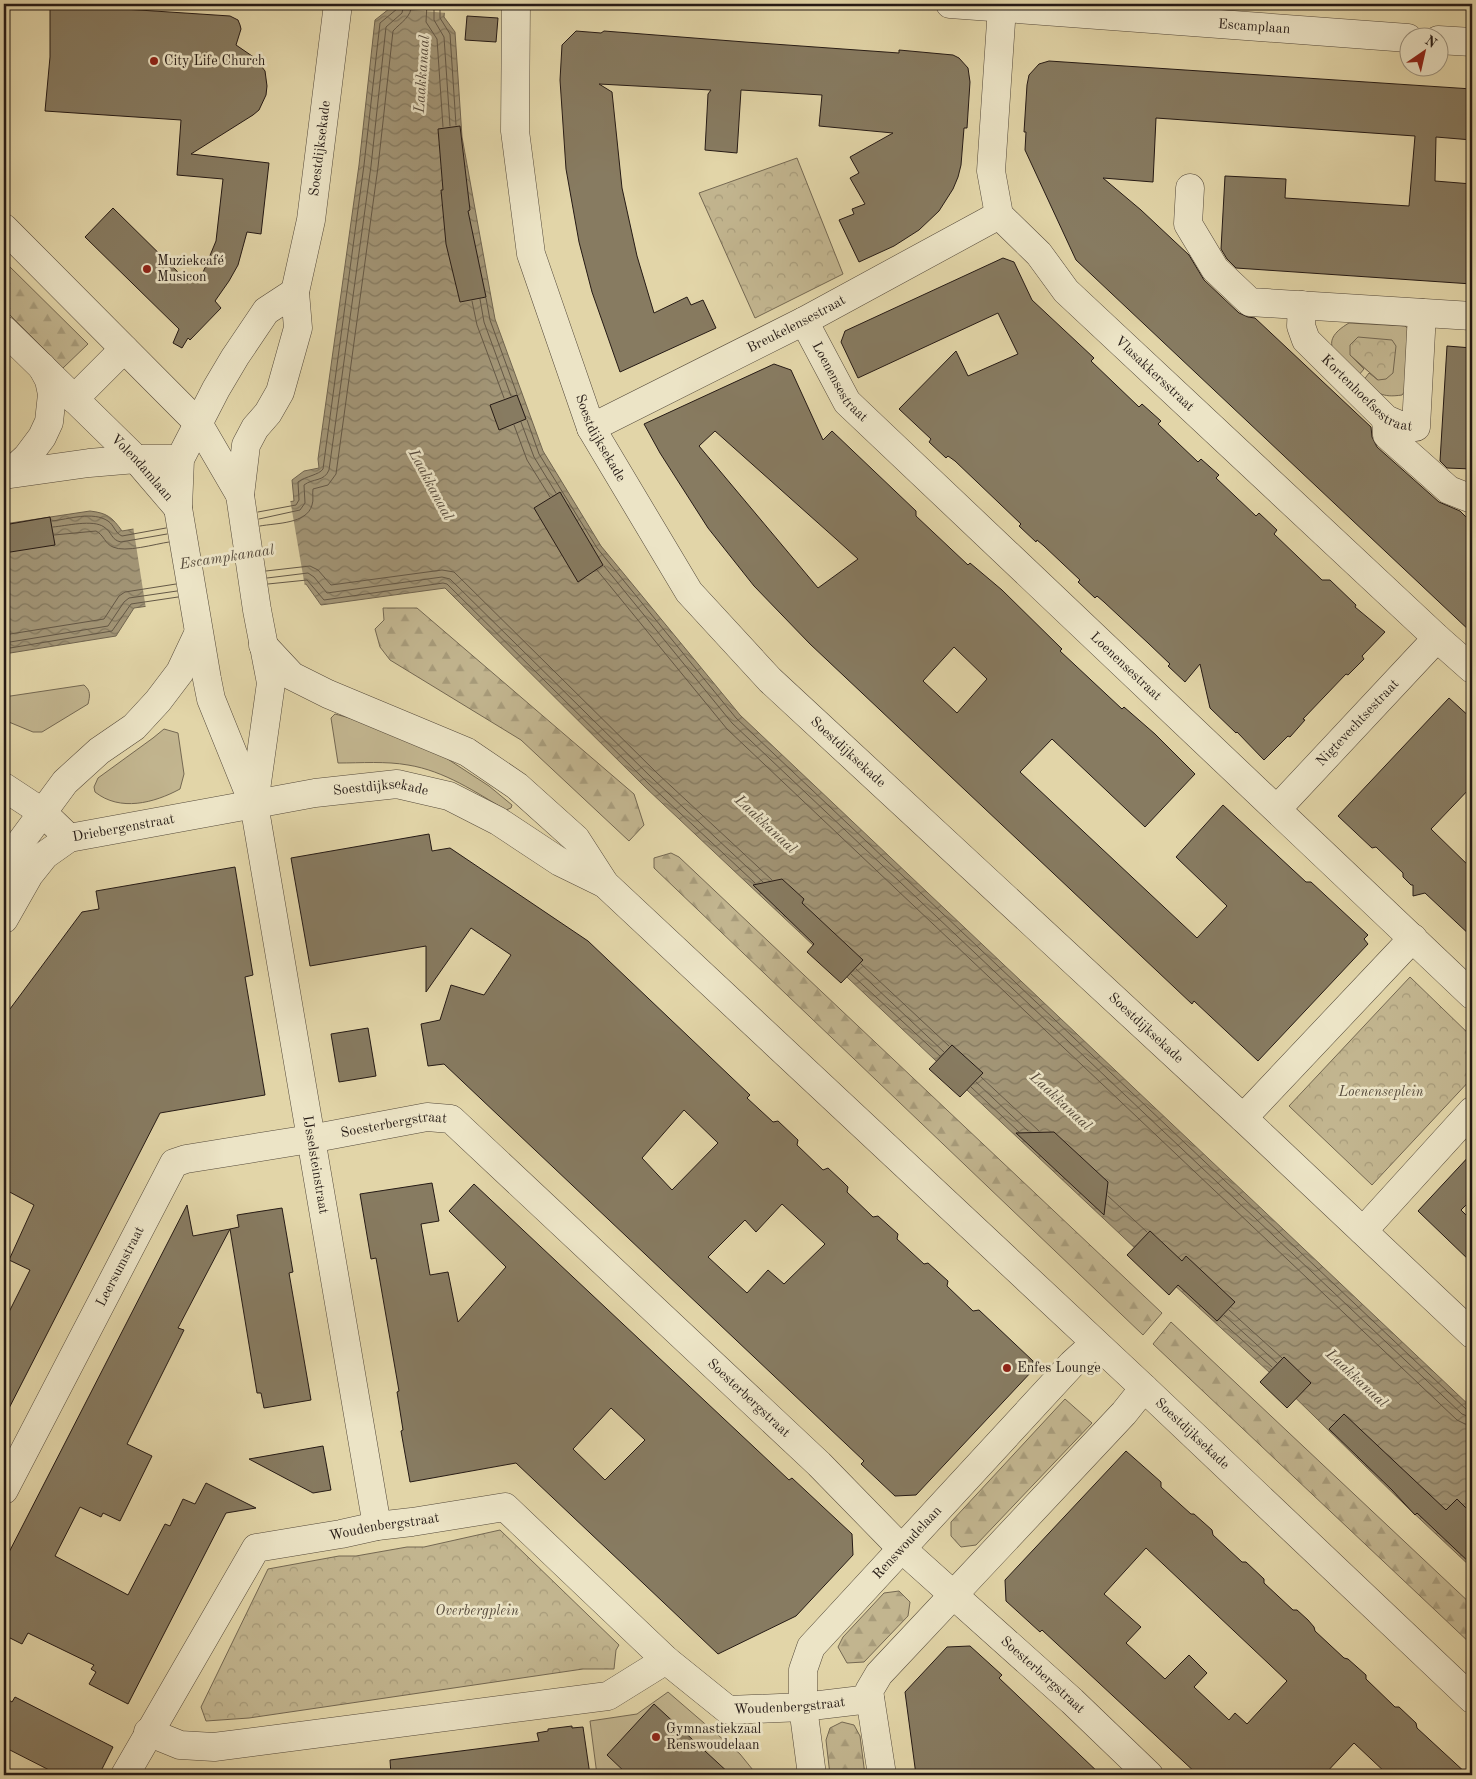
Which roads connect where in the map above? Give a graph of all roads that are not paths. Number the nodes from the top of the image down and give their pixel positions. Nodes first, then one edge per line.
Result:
1 (338, 4) edge
2 (516, 4) edge
3 (950, 4) edge
4 (1002, 7) junction
5 (1398, 37) edge
6 (1448, 41) edge
7 (1472, 42) edge
8 (1190, 188) dead end
9 (999, 215) junction
10 (4, 228) edge
11 (295, 292) junction
12 (1302, 305) junction
13 (1422, 312) junction
14 (1472, 316) edge
15 (804, 321) junction
16 (4, 330) edge
17 (124, 350) junction
18 (42, 367) junction
19 (74, 399) junction
20 (1386, 419) junction
21 (198, 423) junction
22 (591, 428) junction
23 (136, 460) junction
24 (180, 460) junction
25 (4, 474) edge
26 (1472, 499) edge
27 (241, 500) junction
28 (178, 512) junction
29 (197, 627) junction
30 (1437, 638) junction
31 (263, 644) junction
32 (1472, 669) edge
33 (4, 787) edge
34 (254, 804) junction
35 (1277, 809) junction
36 (42, 812) junction
37 (70, 838) junction
38 (4, 871) edge
39 (605, 884) junction
40 (4, 919) edge
41 (1413, 938) junction
42 (1472, 995) edge
43 (1472, 1111) edge
44 (1243, 1118) junction
45 (310, 1140) junction
46 (1363, 1231) junction
47 (1472, 1334) edge
48 (1095, 1343) junction
49 (1144, 1388) junction
50 (4, 1490) edge
51 (377, 1526) junction
52 (901, 1548) junction
53 (953, 1594) junction
54 (666, 1660) junction
55 (870, 1699) junction
56 (1472, 1699) edge
57 (804, 1706) junction
58 (148, 1732) junction
59 (125, 1775) edge
60 (812, 1775) edge
61 (882, 1775) edge
62 (1149, 1775) edge

1 - 11 street, Soestdijksekade
2 - 22 street, Soestdijksekade
3 - 4 street, Escamplaan
4 - 5 street, Escamplaan
4 - 9 street
6 - 7 street
8 - 12 street
9 - 15 street, Breukelensestraat
9 - 30 street, Vlasakkersstraat
10 - 17 street
11 - 21 street
11 - 27 street, Soestdijksekade
12 - 13 street
12 - 20 street, Kortenhoefsestraat
13 - 14 street
13 - 20 street, Kortenhoefsestraat
15 - 22 street, Breukelensestraat
15 - 35 street, Loenensestraat
16 - 18 street, Volendamlaan
17 - 19 street
17 - 21 street
18 - 19 street, Volendamlaan
18 - 25 street, Volendamlaan
19 - 23 street, Volendamlaan
20 - 26 street
21 - 24 street, Volendamlaan
21 - 27 street, Soestdijksekade
22 - 44 street, Soestdijksekade
23 - 24 street
23 - 25 street
23 - 28 street, Volendamlaan
24 - 28 street, Volendamlaan
27 - 31 street, Soestdijksekade
28 - 29 street
29 - 34 street
29 - 36 street
30 - 32 street, Vlasakkersstraat
30 - 35 street, Nigtevechtsestraat
31 - 34 street, Soestdijksekade
31 - 39 street, Soestdijksekade
33 - 36 street
34 - 37 street, Driebergenstraat
34 - 39 street, Soestdijksekade
34 - 45 street, IJsselsteinstraat
35 - 41 street, Loenensestraat
36 - 37 street
36 - 38 street
37 - 40 street, Driebergenstraat
39 - 48 street, Soestdijksekade
41 - 42 street, Loenensestraat
41 - 44 street
43 - 46 street
44 - 46 street, Soestdijksekade
45 - 50 street, Leersumstraat
45 - 51 street, IJsselsteinstraat
45 - 52 street, Soesterbergstraat
46 - 47 street, Soestdijksekade
48 - 49 street, Soestdijksekade
48 - 52 street, Renswoudelaan
49 - 53 street
49 - 56 street, Soestdijksekade
51 - 54 street, Woudenbergstraat
51 - 58 street, Woudenbergstraat
52 - 53 street, Soesterbergstraat
52 - 57 street, Renswoudelaan
53 - 55 street
53 - 62 street, Soesterbergstraat
54 - 57 street, Woudenbergstraat
54 - 58 street
55 - 57 street, Woudenbergstraat
55 - 61 street
57 - 60 street, Renswoudelaan
58 - 59 street, Woudenbergstraat

